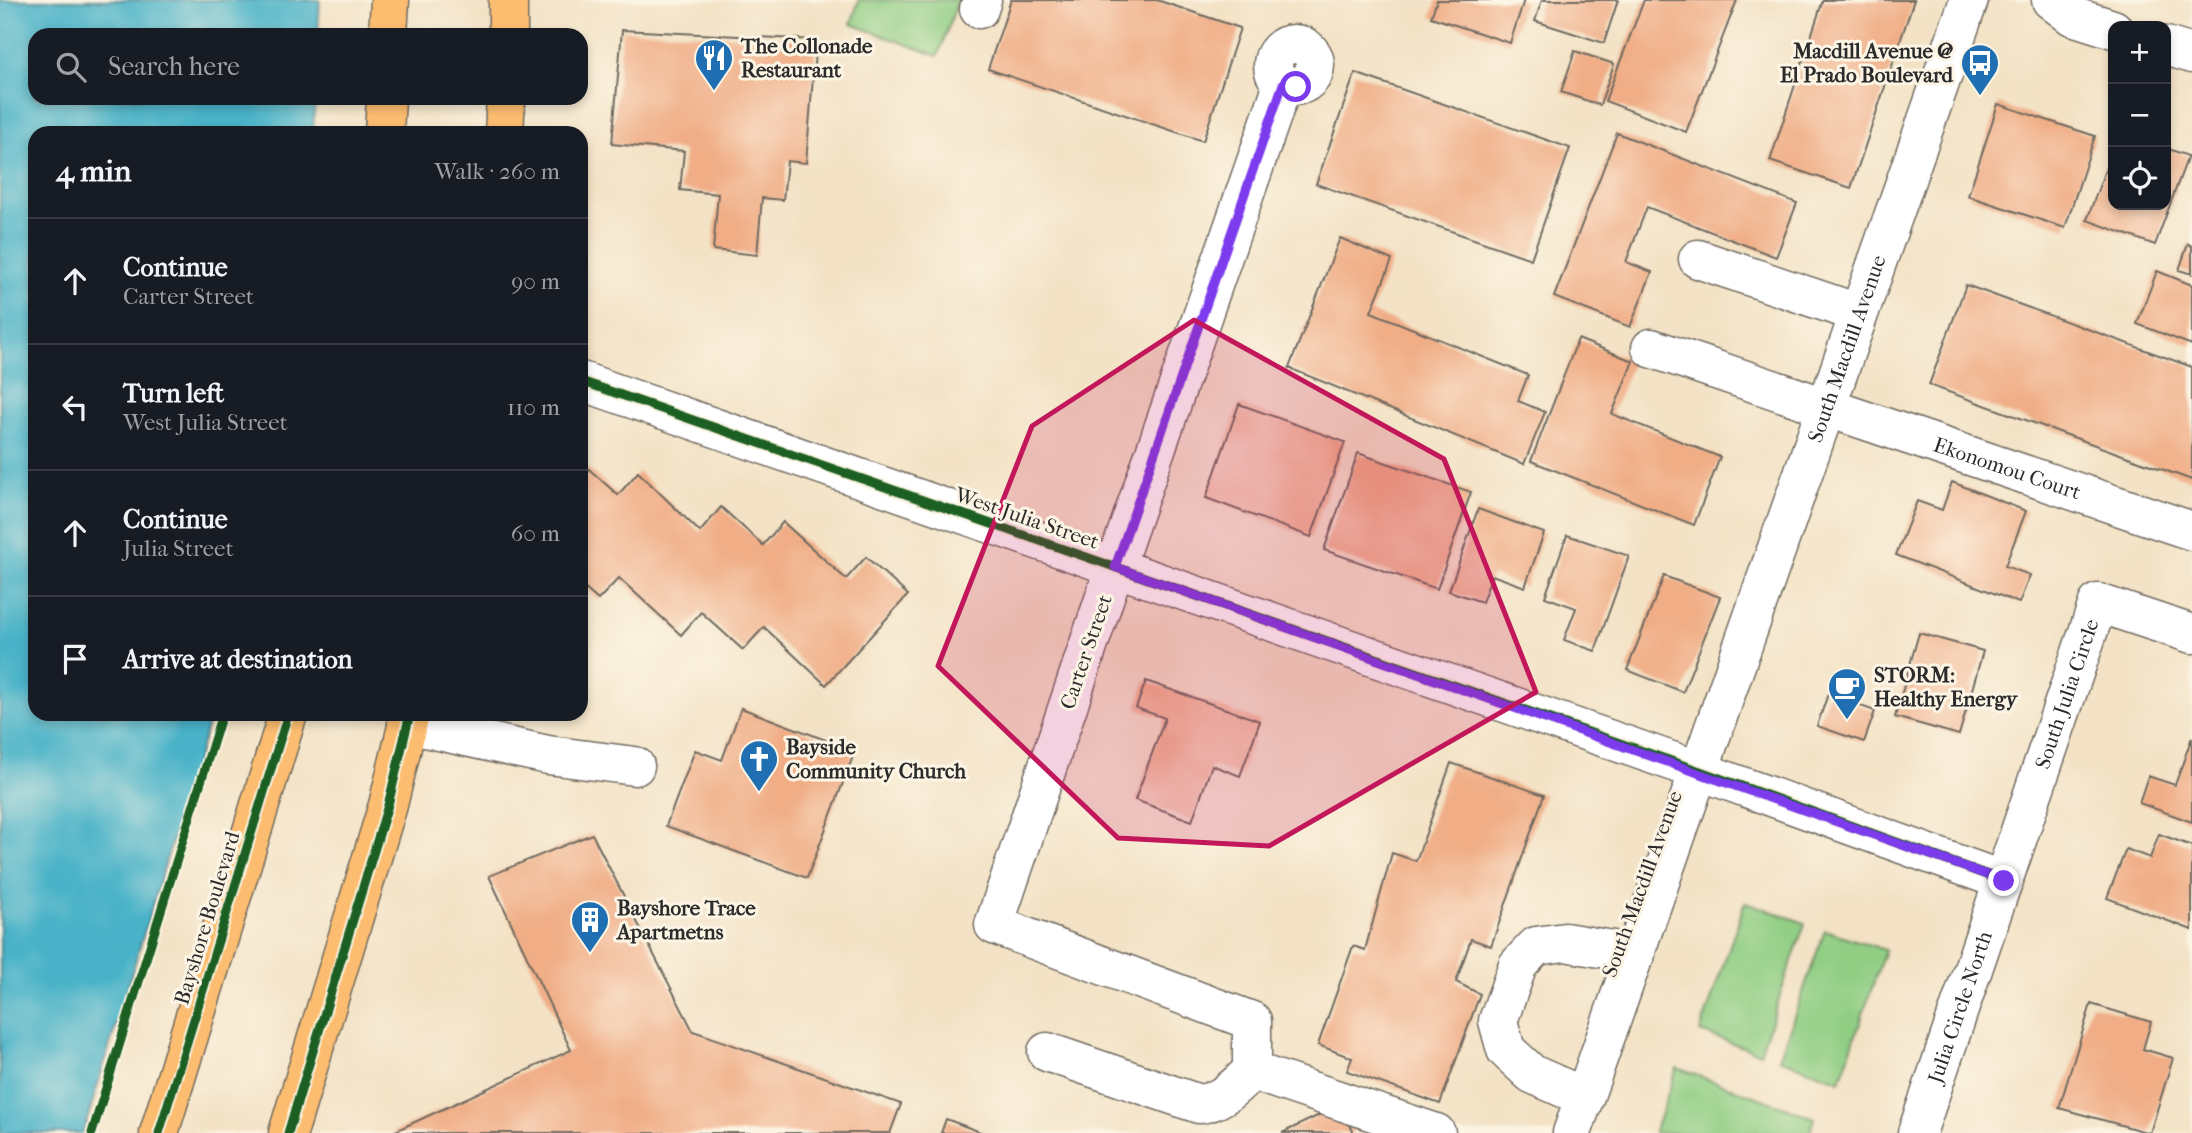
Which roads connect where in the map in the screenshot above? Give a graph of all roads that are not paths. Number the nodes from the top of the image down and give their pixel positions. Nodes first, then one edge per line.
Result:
1 (390, 0) edge
2 (508, 0) edge
3 (1969, 0) edge
4 (2051, 0) edge
5 (2108, 27) edge
6 (388, 28) edge
7 (508, 28) edge
8 (2171, 48) edge
9 (2192, 54) edge
10 (1283, 84) dead end
11 (386, 105) edge
12 (506, 105) edge
13 (384, 126) edge
14 (504, 126) edge
15 (1698, 259) dead end
16 (1858, 313) junction
17 (1651, 348) dead end
18 (588, 383) edge
19 (1824, 408) junction
20 (2192, 531) edge
21 (1115, 567) junction
22 (2192, 634) edge
23 (286, 721) edge
24 (408, 721) edge
25 (416, 721) edge
26 (635, 765) dead end
27 (1700, 771) junction
28 (2004, 881) junction
29 (1636, 954) junction
30 (1047, 1052) dead end
31 (1252, 1071) junction
32 (1584, 1097) junction
33 (159, 1133) edge
34 (288, 1133) edge
35 (1436, 1133) edge
36 (1572, 1133) edge
37 (1917, 1133) edge

1 - 6 main road
2 - 7 main road
3 - 16 street, South Macdill Avenue
4 - 5 street
8 - 9 street
10 - 21 street, Carter Street
11 - 13 main road
12 - 14 main road
15 - 16 street
16 - 19 street, South Macdill Avenue
17 - 19 street, Ekonomou Court
18 - 21 street, West Julia Street
19 - 20 street, Ekonomou Court
19 - 27 street, South Macdill Avenue
21 - 27 street, West Julia Street
21 - 31 street, Carter Street
22 - 28 street, South Julia Circle
23 - 33 main road, Bayshore Boulevard
24 - 34 main road
25 - 26 street
27 - 28 street, West Julia Street
27 - 29 street, South Macdill Avenue
28 - 37 street, Julia Circle North
29 - 32 street, South Macdill Avenue
29 - 32 street
30 - 31 street
31 - 35 street
32 - 36 street, South Macdill Avenue

